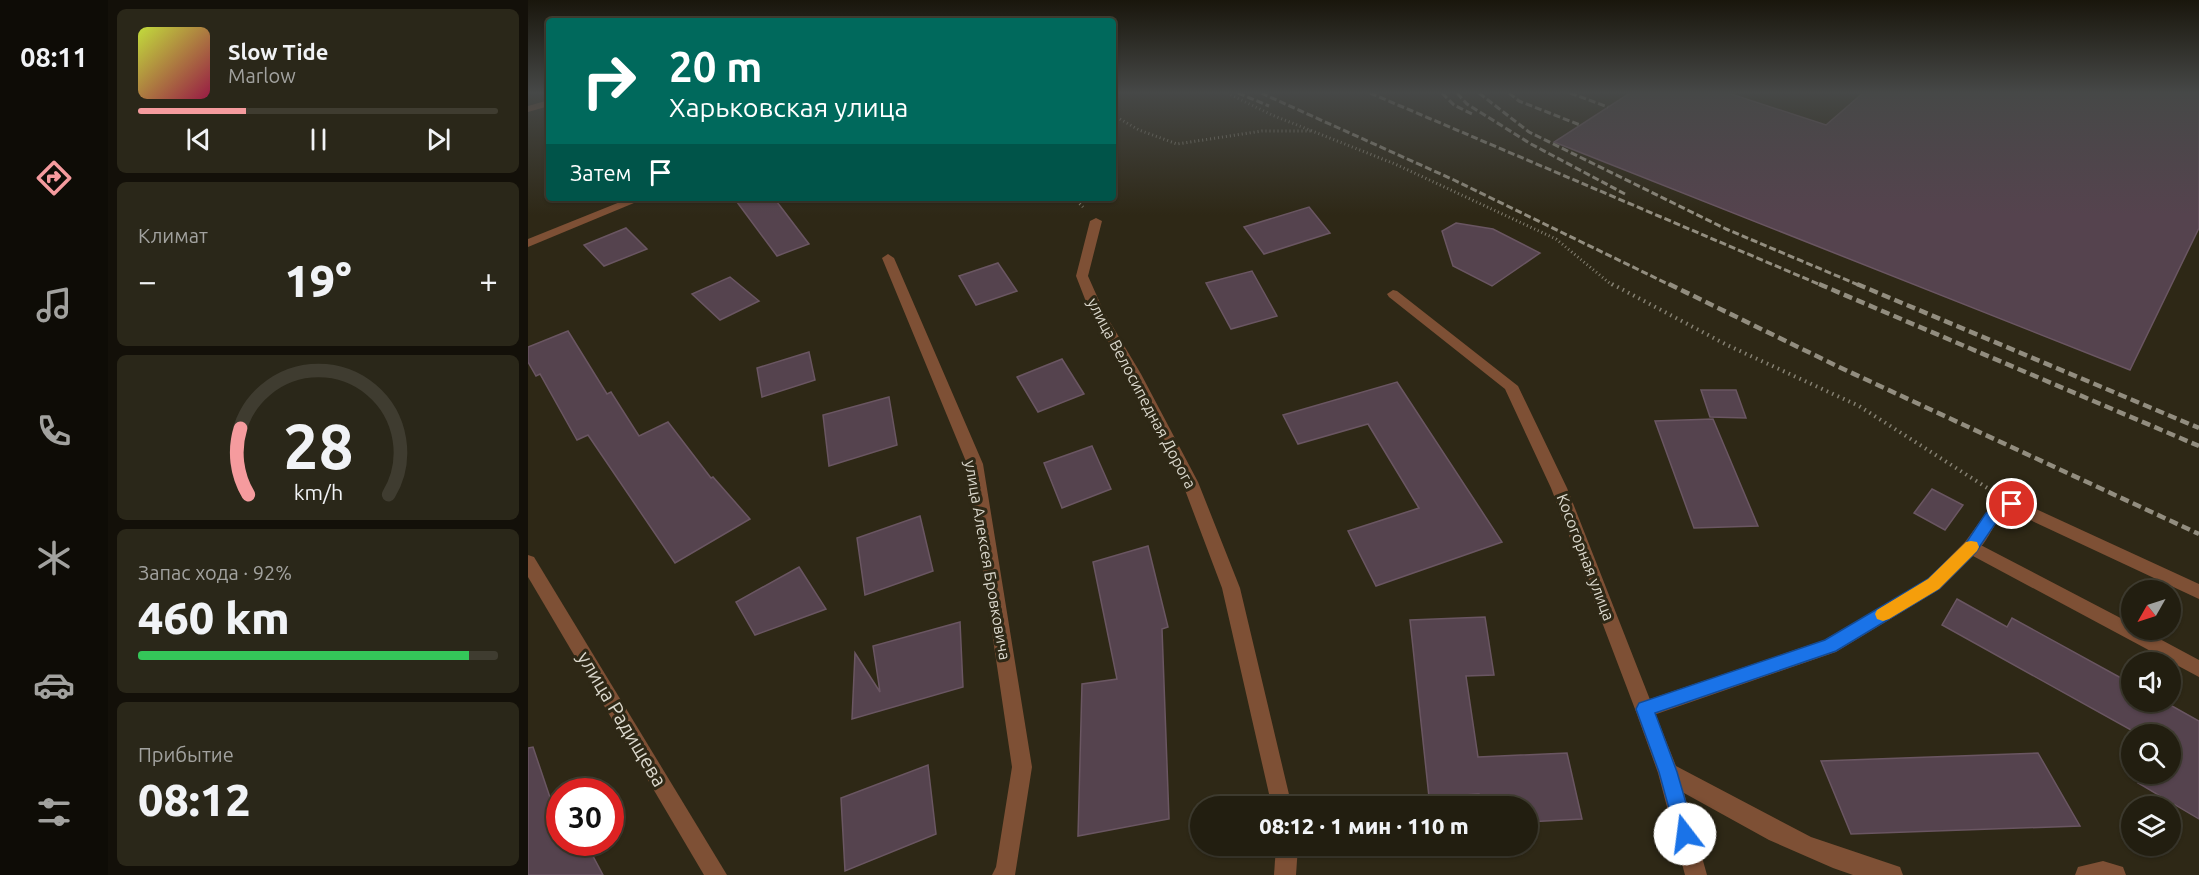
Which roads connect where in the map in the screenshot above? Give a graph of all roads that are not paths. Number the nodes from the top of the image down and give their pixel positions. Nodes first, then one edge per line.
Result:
1 (633, 201) edge
2 (1096, 220) dead end
3 (528, 243) edge
4 (888, 258) dead end
5 (1393, 294) dead end
6 (1971, 547) junction
7 (528, 562) edge
8 (2199, 592) edge
9 (2199, 669) edge
10 (1645, 709) junction
11 (1668, 772) junction
12 (1279, 796) edge
13 (1286, 856) edge
14 (716, 875) edge
15 (1004, 875) edge
16 (1285, 875) edge
17 (1696, 875) edge
18 (1892, 875) edge
19 (2086, 875) edge
20 (2115, 875) edge

1 - 3 street
2 - 12 street, улица Велосипедная Дорога
4 - 15 street, улица Алексея Бровковича
5 - 10 street, Косогорная улица
6 - 8 street
6 - 9 street
6 - 10 street
7 - 14 street, улица Радищева
10 - 11 street, Косогорная улица
11 - 17 street, Косогорная улица
11 - 18 street
13 - 16 street
19 - 20 street

